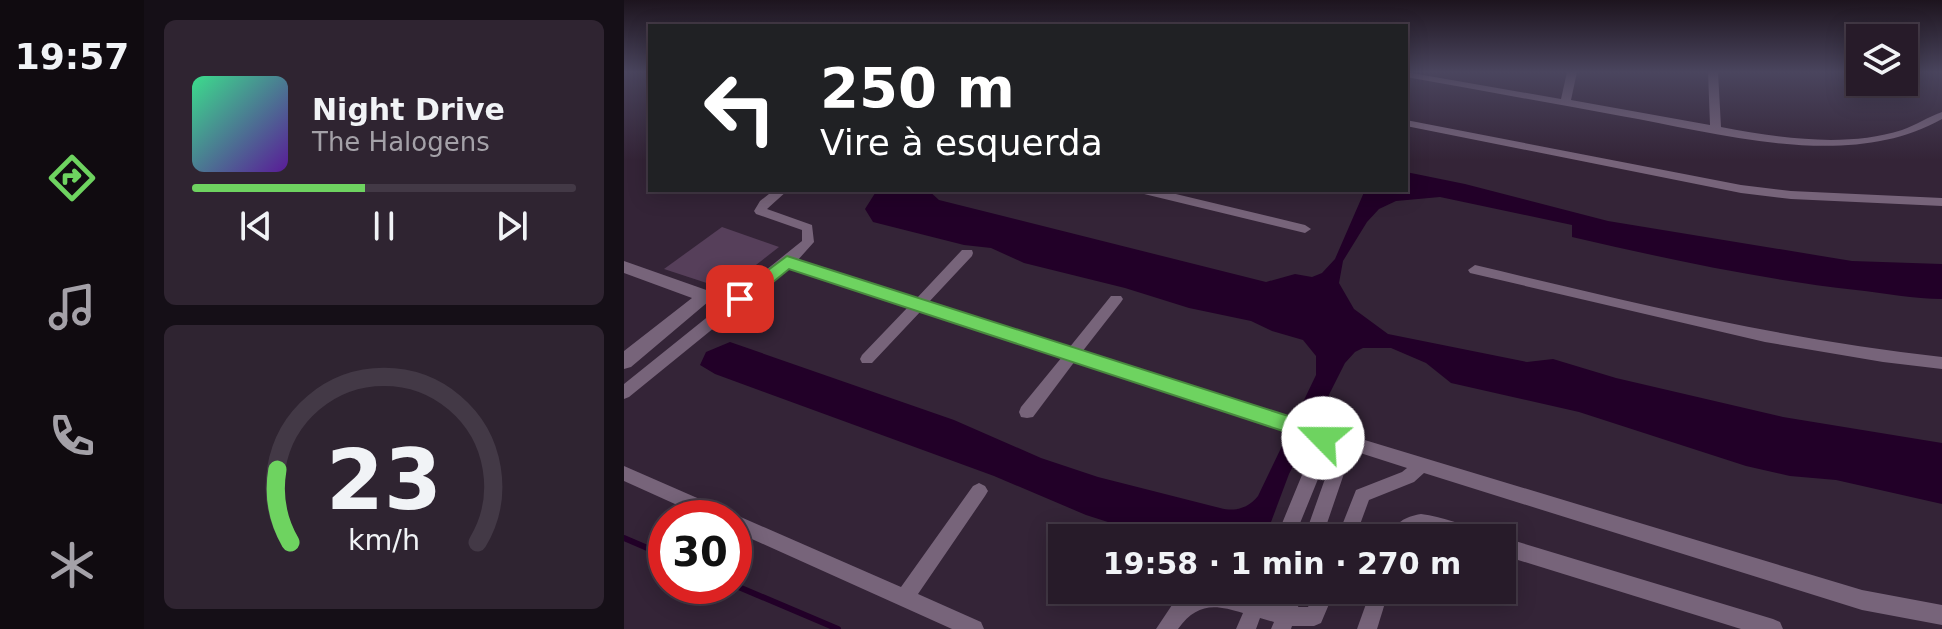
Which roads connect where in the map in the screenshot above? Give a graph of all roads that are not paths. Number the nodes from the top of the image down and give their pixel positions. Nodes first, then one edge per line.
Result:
1 (1556, 101) edge
2 (1714, 101) edge
3 (1565, 103) joint
4 (1942, 115) edge
5 (1408, 123) edge
6 (1716, 131) junction
7 (779, 192) edge
8 (1152, 192) edge
9 (1942, 202) edge
10 (1305, 229) dead end
11 (967, 253) dead end
12 (787, 262) junction
13 (624, 267) edge
14 (1475, 270) dead end
15 (1116, 299) dead end
16 (920, 305) junction
17 (1073, 355) junction
18 (867, 359) dead end
19 (624, 362) edge
20 (1942, 363) edge
21 (624, 393) edge
22 (1027, 412) dead end
23 (1321, 438) junction
24 (1346, 447) junction
25 (1422, 465) junction
26 (624, 473) edge
27 (979, 491) dead end
28 (685, 500) edge
29 (1290, 524) edge
30 (1318, 524) edge
31 (1351, 524) edge
32 (1408, 524) edge
33 (1431, 524) edge
34 (752, 530) edge
35 (1516, 550) edge
36 (904, 598) junction
37 (1187, 604) edge
38 (1257, 604) edge
39 (1266, 604) edge
40 (1320, 604) edge
41 (1375, 604) edge
42 (1942, 615) edge
43 (1283, 622) edge
44 (974, 629) edge
45 (1166, 629) edge
46 (1246, 629) edge
47 (1367, 629) edge
48 (1773, 629) edge

1 - 3 street
2 - 6 street
3 - 6 street
4 - 6 street
5 - 9 street
7 - 12 street
8 - 10 street
11 - 16 street
12 - 16 street
12 - 21 street
13 - 19 street
14 - 20 street
15 - 17 street
16 - 17 street
16 - 18 street
17 - 22 street
17 - 23 street
23 - 24 street
23 - 29 street
24 - 25 street
24 - 30 street
25 - 31 street
25 - 42 street
26 - 28 street
27 - 36 street
32 - 33 street
34 - 36 street
35 - 48 street
36 - 44 street
37 - 45 street
38 - 46 street
39 - 43 street
40 - 43 street
41 - 47 street

